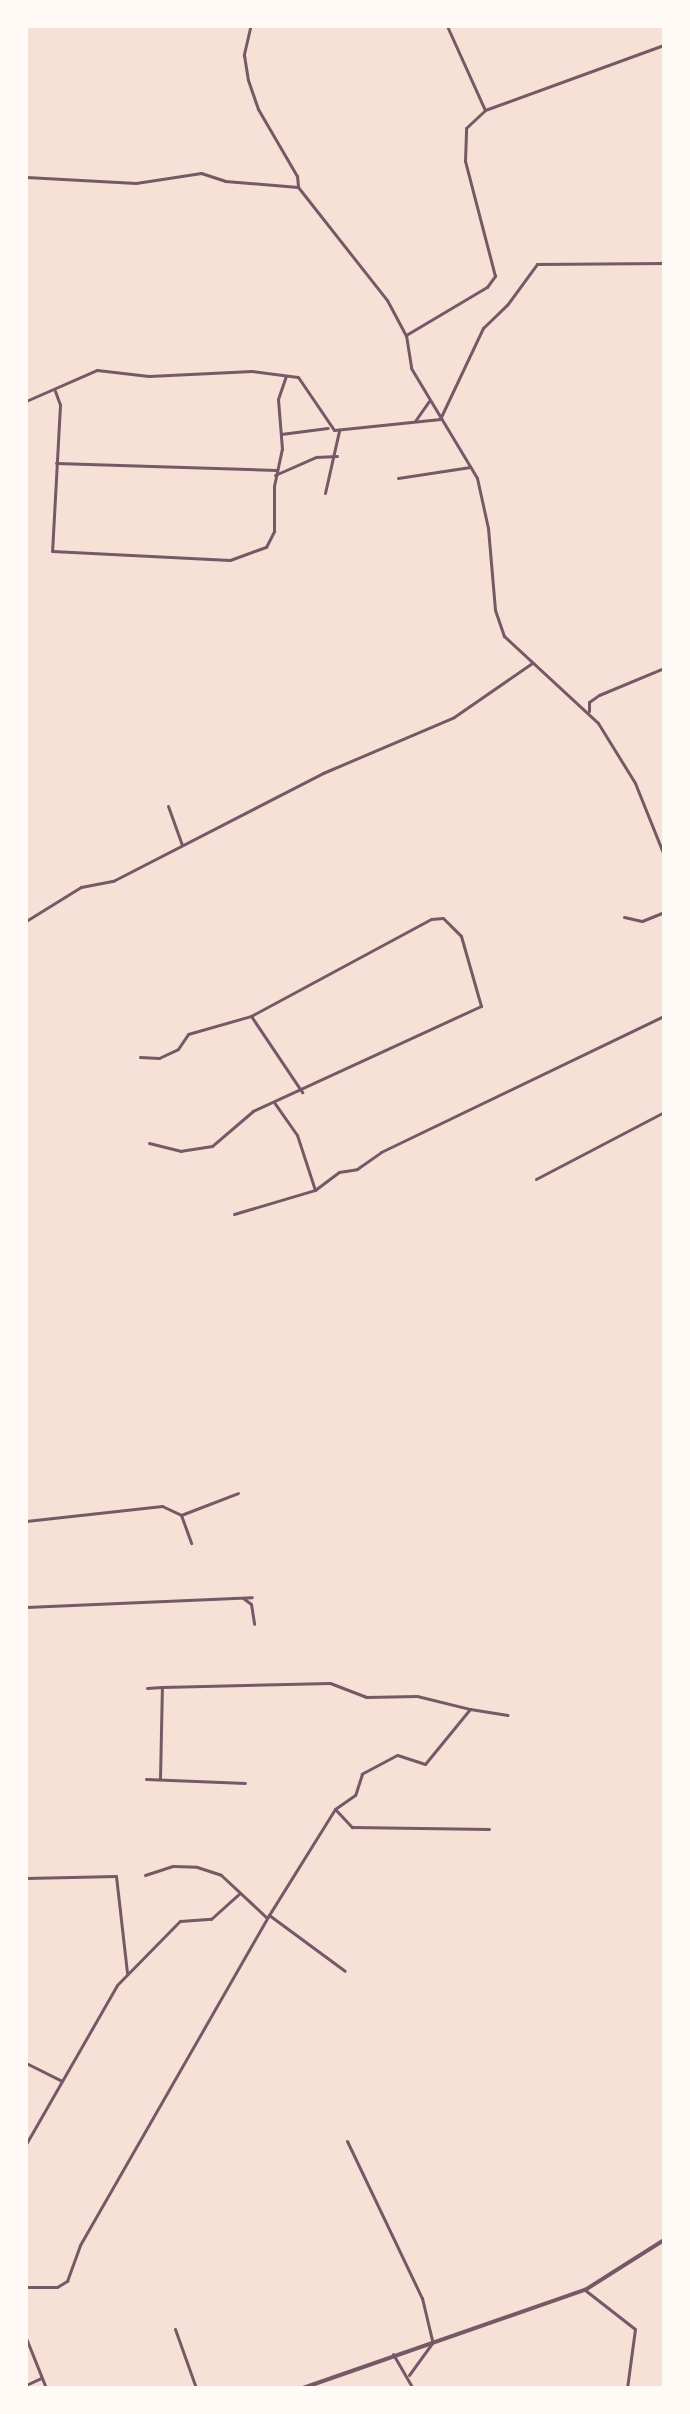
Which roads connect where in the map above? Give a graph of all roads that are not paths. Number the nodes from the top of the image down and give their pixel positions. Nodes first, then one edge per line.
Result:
1 (447, 26) edge
2 (250, 28) edge
3 (664, 45) edge
4 (485, 110) junction
5 (26, 177) edge
6 (298, 187) junction
7 (664, 263) edge
8 (406, 335) junction
9 (286, 376) junction
10 (55, 391) junction
11 (429, 400) junction
12 (26, 401) edge
13 (440, 419) junction
14 (415, 421) junction
15 (330, 427) junction
16 (339, 431) junction
17 (281, 434) junction
18 (337, 456) junction
19 (56, 463) junction
20 (472, 467) junction
21 (276, 472) junction
22 (398, 478) dead end
23 (325, 493) dead end
24 (532, 663) junction
25 (664, 668) edge
26 (589, 711) junction
27 (168, 806) dead end
28 (182, 845) junction
29 (664, 855) edge
30 (664, 912) edge
31 (624, 917) dead end
32 (26, 921) edge
33 (251, 1016) junction
34 (664, 1016) edge
35 (140, 1057) dead end
36 (302, 1092) junction
37 (275, 1103) junction
38 (664, 1112) edge
39 (149, 1143) dead end
40 (536, 1179) dead end
41 (315, 1190) junction
42 (234, 1214) dead end
43 (238, 1493) dead end
44 (181, 1515) junction
45 (26, 1521) edge
46 (191, 1543) dead end
47 (252, 1597) dead end
48 (243, 1598) junction
49 (26, 1607) edge
50 (254, 1624) dead end
51 (26, 1680) edge
52 (162, 1687) junction
53 (147, 1688) dead end
54 (470, 1709) junction
55 (508, 1715) dead end
56 (26, 1732) edge
57 (146, 1779) dead end
58 (160, 1779) junction
59 (245, 1783) dead end
60 (335, 1809) junction
61 (489, 1829) dead end
62 (145, 1875) dead end
63 (26, 1878) edge
64 (239, 1894) junction
65 (268, 1916) junction
66 (345, 1971) dead end
67 (128, 1975) junction
68 (26, 2063) edge
69 (62, 2081) junction
70 (347, 2141) dead end
71 (26, 2144) edge
72 (664, 2240) edge
73 (26, 2287) edge
74 (585, 2290) junction
75 (175, 2329) dead end
76 (26, 2338) edge
77 (433, 2340) junction
78 (393, 2354) junction
79 (409, 2375) junction
80 (42, 2378) junction
81 (26, 2385) edge
82 (46, 2388) edge
83 (196, 2388) edge
84 (303, 2388) edge
85 (413, 2388) edge
86 (627, 2388) edge

1 - 4 street
2 - 6 street
3 - 4 street
4 - 8 street
5 - 6 street
6 - 8 street
7 - 13 street
8 - 11 street
9 - 10 street
9 - 15 street
9 - 17 street
10 - 12 street
10 - 19 street
11 - 13 street
11 - 14 street
13 - 14 street
13 - 20 street
14 - 16 street
15 - 16 street
15 - 17 street
16 - 18 street
17 - 21 street
18 - 21 street
18 - 23 street
19 - 21 street
19 - 21 street
20 - 22 street
20 - 24 street
24 - 26 street
24 - 28 street
25 - 26 street
26 - 29 street
27 - 28 street
28 - 32 street
30 - 31 street
33 - 35 street
33 - 36 street
33 - 36 street
34 - 41 street
36 - 37 street
37 - 39 street
37 - 41 street
38 - 40 street
41 - 42 street
43 - 44 street
44 - 45 street
44 - 46 street
47 - 48 street
48 - 49 street
48 - 50 street
51 - 56 street
52 - 53 street
52 - 54 street
52 - 58 street
54 - 55 street
54 - 60 street
57 - 58 street
58 - 59 street
60 - 61 street
60 - 65 street
62 - 64 street
63 - 67 street
64 - 65 street
64 - 67 street
65 - 66 street
65 - 73 street
67 - 69 street
68 - 69 street
69 - 71 street
70 - 77 street
72 - 74 street
74 - 77 street
74 - 86 street
75 - 83 street
76 - 80 street
77 - 78 street
77 - 79 street
78 - 79 street
78 - 84 street
79 - 85 street
80 - 81 street
80 - 82 street

